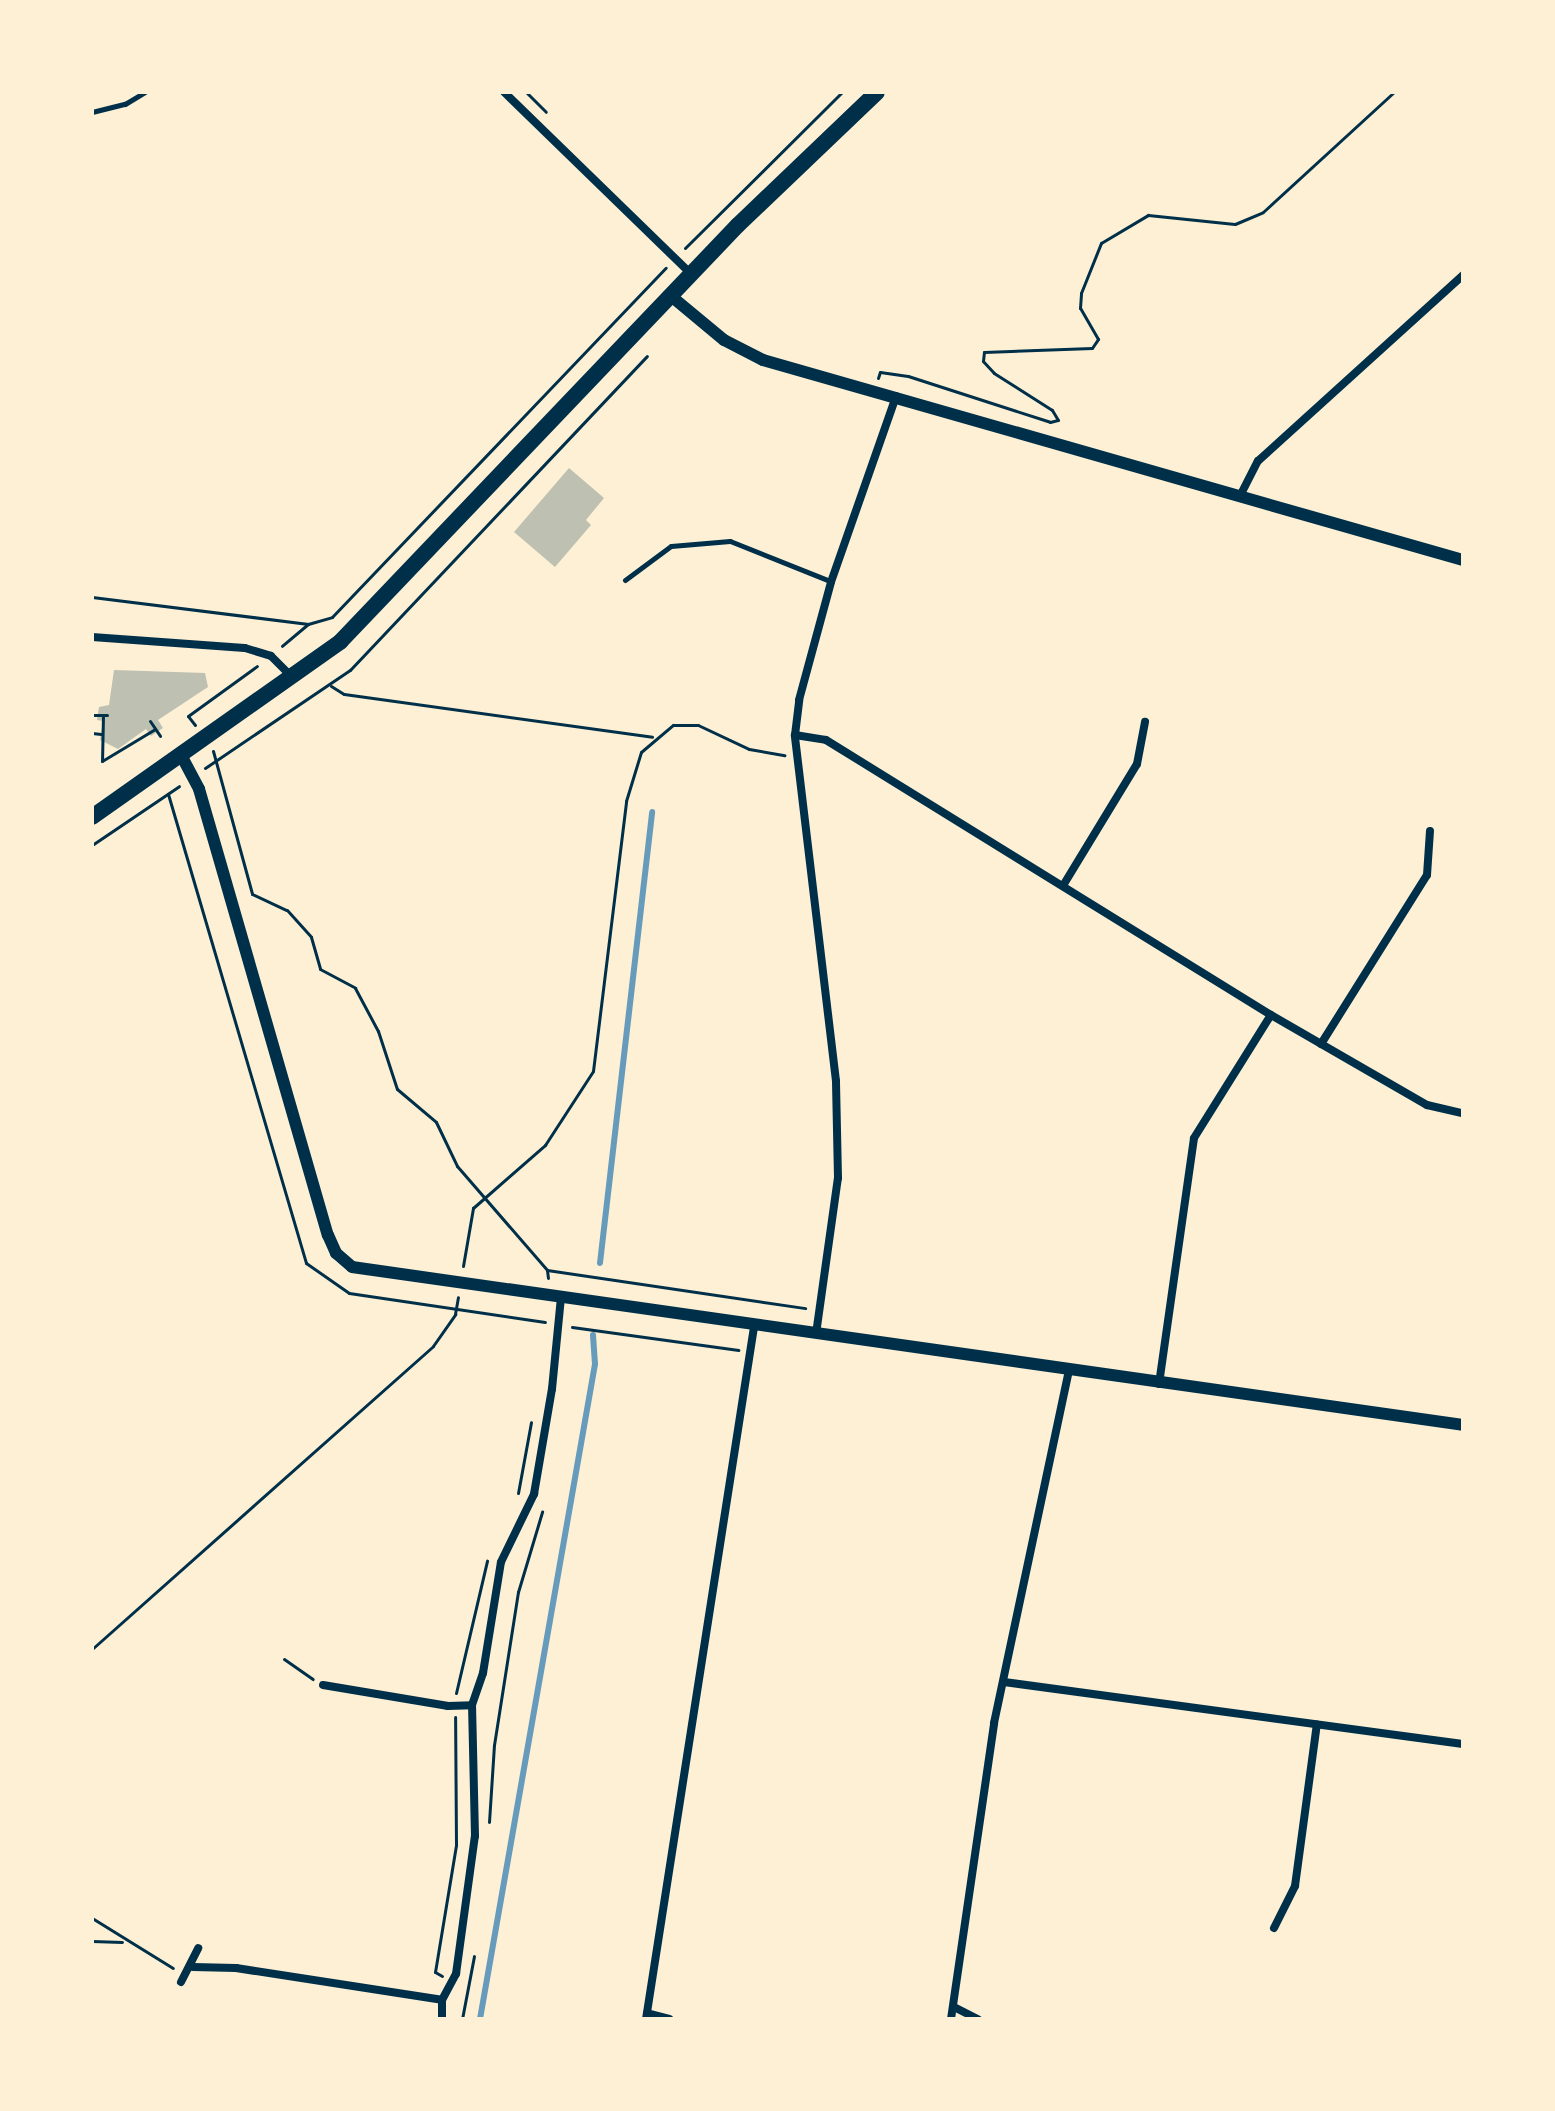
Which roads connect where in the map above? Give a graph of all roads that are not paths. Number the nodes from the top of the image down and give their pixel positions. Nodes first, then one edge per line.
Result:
1 (145, 92) edge
2 (504, 92) edge
3 (877, 92) edge
4 (92, 112) edge
5 (692, 275) junction
6 (1463, 275) edge
7 (671, 296) junction
8 (896, 396) junction
9 (1241, 494) junction
10 (1463, 560) edge
11 (625, 580) dead end
12 (831, 582) junction
13 (92, 637) edge
14 (292, 677) junction
15 (1145, 722) dead end
16 (795, 735) junction
17 (181, 755) junction
18 (92, 817) edge
19 (1430, 831) dead end
20 (1064, 884) junction
21 (1271, 1015) junction
22 (1321, 1044) junction
23 (1463, 1113) edge
24 (561, 1297) junction
25 (754, 1327) junction
26 (816, 1335) junction
27 (1069, 1371) junction
28 (1159, 1384) junction
29 (1463, 1425) edge
30 (1004, 1682) junction
31 (323, 1685) road end
32 (472, 1705) junction
33 (1317, 1724) junction
34 (1463, 1744) edge
35 (1274, 1928) dead end
36 (198, 1948) dead end
37 (442, 2000) junction
38 (954, 2007) junction
39 (647, 2016) edge
40 (442, 2019) edge
41 (669, 2019) edge
42 (951, 2019) edge
43 (978, 2019) edge

1 - 4 lane
2 - 5 street
3 - 5 main road
5 - 7 main road
6 - 9 street
7 - 8 street
7 - 14 main road
8 - 9 street
8 - 12 street
9 - 10 street
11 - 12 lane
12 - 16 street
13 - 14 street
14 - 17 main road
15 - 20 street
16 - 20 street
16 - 26 street
17 - 18 main road
17 - 24 street
19 - 22 street
20 - 21 street
21 - 22 street
21 - 28 street
22 - 23 street
24 - 25 street
24 - 32 street
25 - 26 street
25 - 39 street
26 - 27 street
27 - 28 street
27 - 30 street
28 - 29 street
30 - 33 street
30 - 38 street
31 - 32 street
32 - 37 street
33 - 34 street
33 - 35 street
36 - 37 street
37 - 40 street
38 - 42 street
38 - 43 street
39 - 41 street

